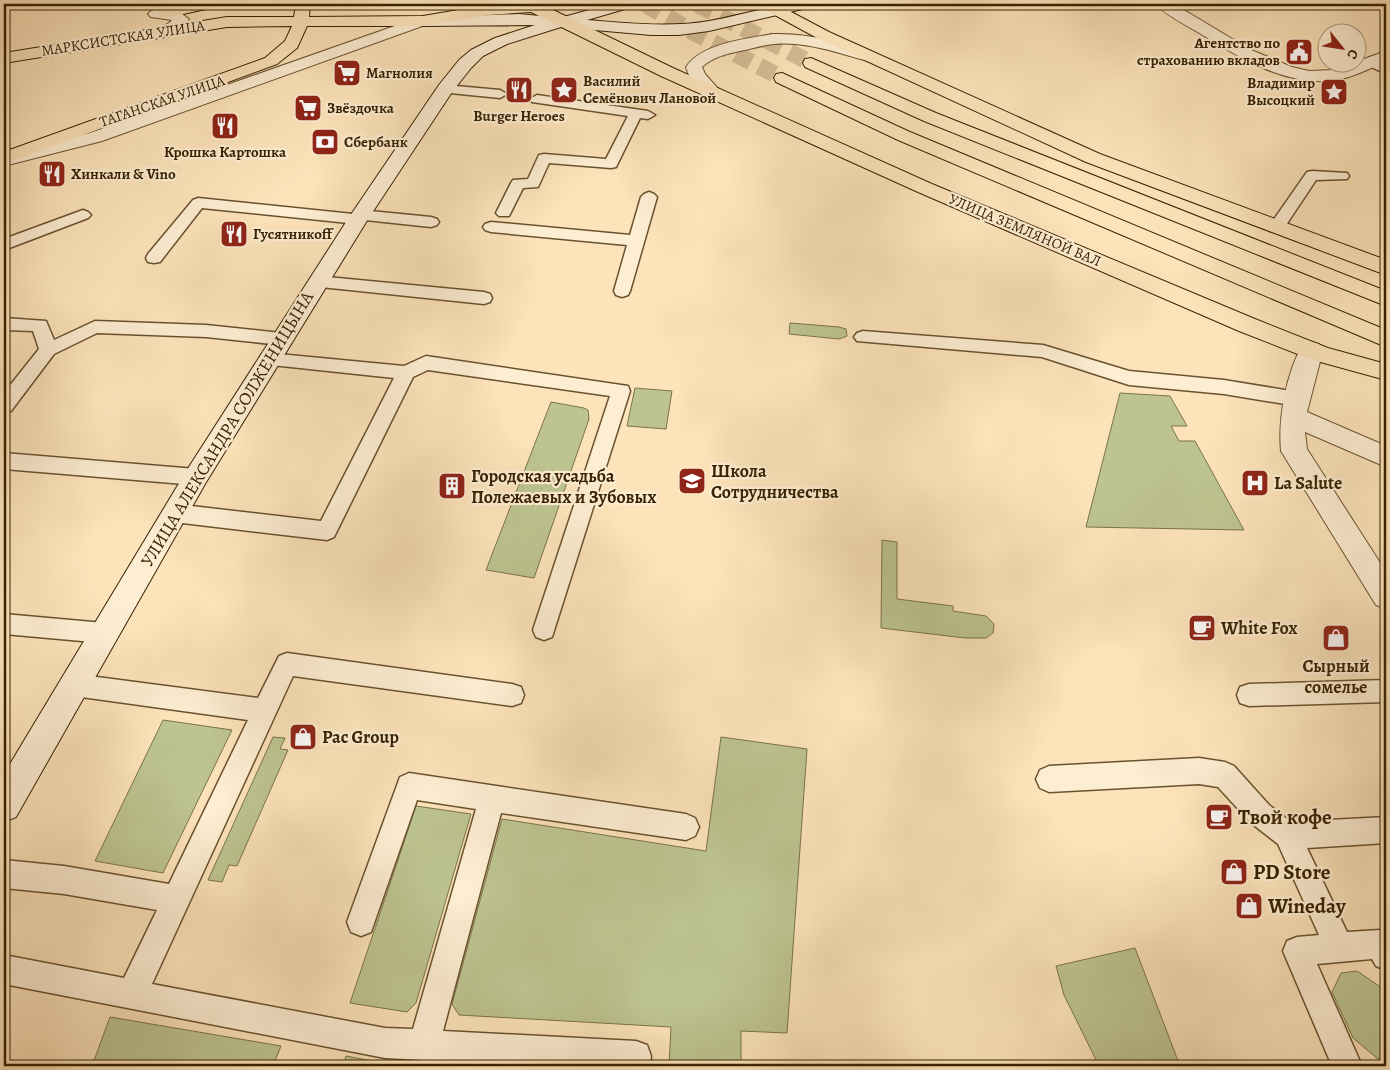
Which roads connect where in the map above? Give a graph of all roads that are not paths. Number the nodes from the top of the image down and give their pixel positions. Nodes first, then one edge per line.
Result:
1 (210, 4) edge
2 (566, 4) edge
3 (627, 4) edge
4 (806, 4) edge
5 (1164, 4) edge
6 (531, 5) edge
7 (772, 7) edge
8 (306, 9) edge
9 (156, 14) junction
10 (137, 18) dead end
11 (423, 21) junction
12 (568, 22) junction
13 (160, 33) junction
14 (870, 56) junction
15 (1386, 56) edge
16 (4, 58) edge
17 (1370, 61) junction
18 (811, 63) tunnel mouth
19 (1386, 70) edge
20 (782, 78) tunnel mouth
21 (445, 89) junction
22 (712, 92) junction
23 (500, 94) dead end
24 (537, 99) dead end
25 (4, 159) edge
26 (1342, 176) dead end
27 (649, 197) dead end
28 (504, 213) dead end
29 (83, 215) dead end
30 (359, 217) junction
31 (431, 222) dead end
32 (491, 227) dead end
33 (1276, 228) junction
34 (636, 241) junction
35 (4, 246) edge
36 (1356, 257) junction
37 (154, 258) dead end
38 (1386, 268) edge
39 (1386, 273) edge
40 (317, 282) junction
41 (622, 291) dead end
42 (484, 298) dead end
43 (1386, 299) edge
44 (4, 324) edge
45 (863, 337) dead end
46 (1386, 339) edge
47 (275, 349) junction
48 (48, 350) junction
49 (1316, 352) junction
50 (1386, 372) edge
51 (406, 373) junction
52 (1386, 380) edge
53 (4, 406) edge
54 (1296, 408) junction
55 (1386, 457) edge
56 (4, 461) edge
57 (196, 477) junction
58 (174, 513) junction
59 (1386, 596) edge
60 (4, 624) edge
61 (544, 630) dead end
62 (104, 633) junction
63 (74, 684) junction
64 (1386, 691) edge
65 (1249, 694) dead end
66 (512, 695) dead end
67 (265, 711) junction
68 (1049, 779) dead end
69 (492, 798) junction
70 (4, 802) edge
71 (686, 827) dead end
72 (1386, 830) edge
73 (1287, 835) junction
74 (4, 874) edge
75 (176, 899) junction
76 (362, 922) dead end
77 (1339, 947) junction
78 (1386, 956) edge
79 (4, 970) edge
80 (132, 994) junction
81 (426, 1045) junction
82 (635, 1066) edge
83 (1347, 1066) edge

1 - 9 main road, МАРКСИСТСКАЯ УЛИЦА
2 - 6 main road, МАРКСИСТСКАЯ УЛИЦА
3 - 12 main road, УЛИЦА АЛЕКСАНДРА СОЛЖЕНИЦЫНА
4 - 7 main road
5 - 17 main road
6 - 11 main road, МАРКСИСТСКАЯ УЛИЦА
6 - 12 main road, УЛИЦА ЗЕМЛЯНОЙ ВАЛ
7 - 12 main road
7 - 14 main road
8 - 11 main road, МАРКСИСТСКАЯ УЛИЦА
8 - 13 main road, МАРКСИСТСКАЯ УЛИЦА
8 - 25 main road, ТАГАНСКАЯ УЛИЦА
9 - 10 main road, МАРКСИСТСКАЯ УЛИЦА
9 - 13 main road
11 - 12 main road
11 - 25 main road
12 - 21 main road, УЛИЦА АЛЕКСАНДРА СОЛЖЕНИЦЫНА
12 - 22 main road, УЛИЦА ЗЕМЛЯНОЙ ВАЛ
13 - 16 main road, МАРКСИСТСКАЯ УЛИЦА
14 - 22 main road
14 - 33 main road
15 - 17 main road
17 - 19 lane
18 - 43 main road
20 - 46 main road
21 - 23 lane
21 - 30 main road, УЛИЦА АЛЕКСАНДРА СОЛЖЕНИЦЫНА
22 - 49 main road, УЛИЦА ЗЕМЛЯНОЙ ВАЛ
24 - 28 lane
26 - 33 lane
27 - 34 lane
29 - 35 lane
30 - 31 lane
30 - 37 lane
30 - 40 main road, УЛИЦА АЛЕКСАНДРА СОЛЖЕНИЦЫНА
32 - 34 lane
33 - 36 main road
34 - 41 lane
36 - 38 main road
36 - 39 main road
40 - 42 lane
40 - 47 main road, УЛИЦА АЛЕКСАНДРА СОЛЖЕНИЦЫНА
44 - 48 lane
45 - 54 lane
47 - 48 lane
47 - 51 lane
47 - 57 main road, УЛИЦА АЛЕКСАНДРА СОЛЖЕНИЦЫНА
48 - 53 lane
49 - 50 main road
49 - 52 main road, УЛИЦА ЗЕМЛЯНОЙ ВАЛ
49 - 54 main road
51 - 58 lane
51 - 61 lane
54 - 55 main road
54 - 59 main road
56 - 57 lane
57 - 58 main road, УЛИЦА АЛЕКСАНДРА СОЛЖЕНИЦЫНА
58 - 62 main road, УЛИЦА АЛЕКСАНДРА СОЛЖЕНИЦЫНА
60 - 62 lane
62 - 63 main road, УЛИЦА АЛЕКСАНДРА СОЛЖЕНИЦЫНА
63 - 67 lane
63 - 70 main road, УЛИЦА АЛЕКСАНДРА СОЛЖЕНИЦЫНА
64 - 65 lane
66 - 67 lane
67 - 75 lane
68 - 73 lane
69 - 71 lane
69 - 76 lane
69 - 81 lane
72 - 73 lane
73 - 77 lane
74 - 75 lane
75 - 80 lane
77 - 78 lane
77 - 83 lane
79 - 80 lane
80 - 81 lane
81 - 82 lane

